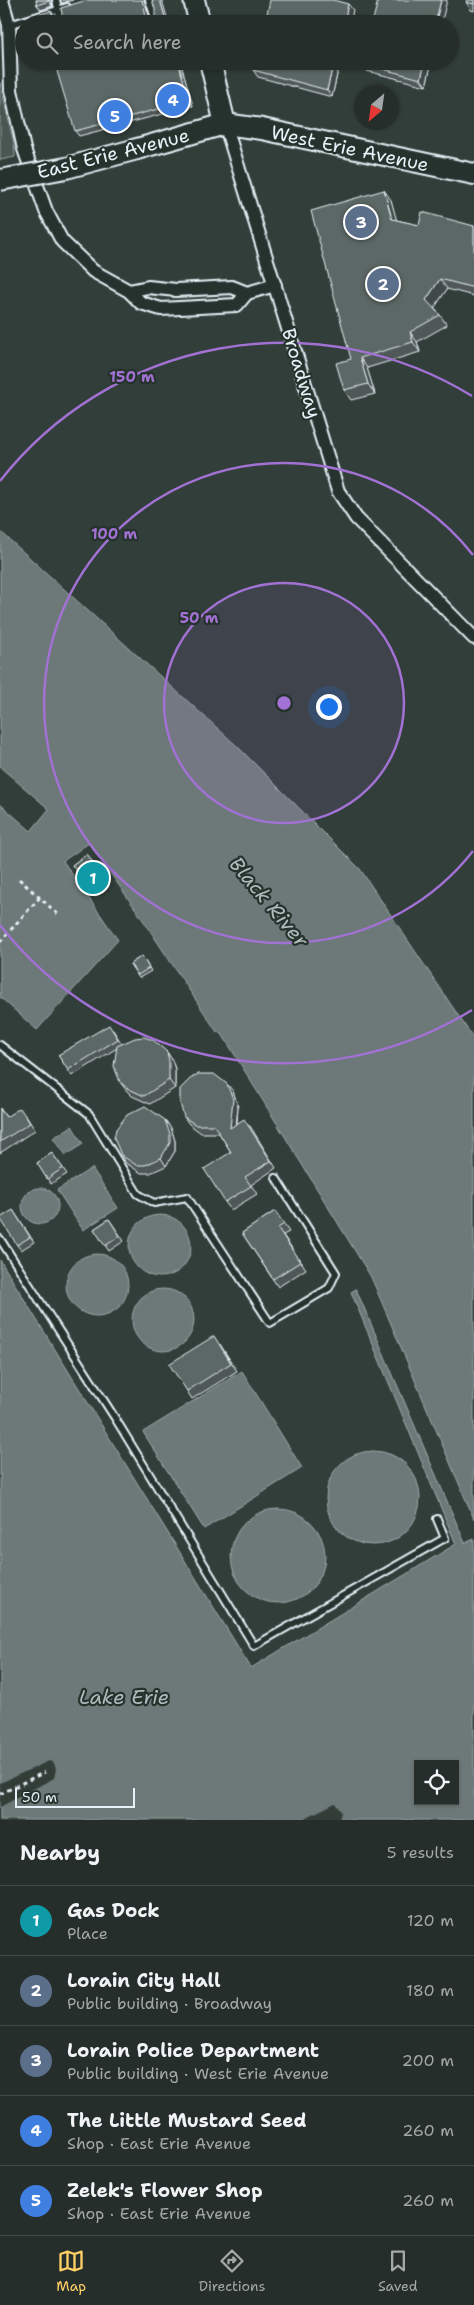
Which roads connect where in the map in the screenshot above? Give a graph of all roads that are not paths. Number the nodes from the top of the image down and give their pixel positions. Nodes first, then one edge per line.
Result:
1 (2, 0) edge
2 (56, 0) edge
3 (149, 0) edge
4 (194, 0) edge
5 (74, 5) edge
6 (58, 10) junction
7 (42, 15) edge
8 (59, 15) edge
9 (154, 15) edge
10 (198, 15) edge
11 (15, 23) edge
12 (9, 25) junction
13 (212, 70) edge
14 (225, 124) junction
15 (474, 174) edge
16 (0, 180) edge
17 (275, 285) junction
18 (129, 291) junction
19 (247, 293) junction
20 (474, 638) edge
21 (0, 1045) edge
22 (276, 1178) dead end
23 (0, 1239) edge
24 (437, 1519) dead end

1 - 12 street
2 - 6 lane
3 - 9 lane
4 - 10 main road
5 - 6 lane
6 - 7 lane
6 - 8 lane
11 - 12 lane
12 - 18 street
13 - 14 main road, Broadway
14 - 15 main road, West Erie Avenue
14 - 16 main road, East Erie Avenue, bridge
14 - 17 street, Broadway
17 - 19 street
17 - 20 street, Broadway
18 - 19 street
18 - 19 street
21 - 22 lane
23 - 24 lane

